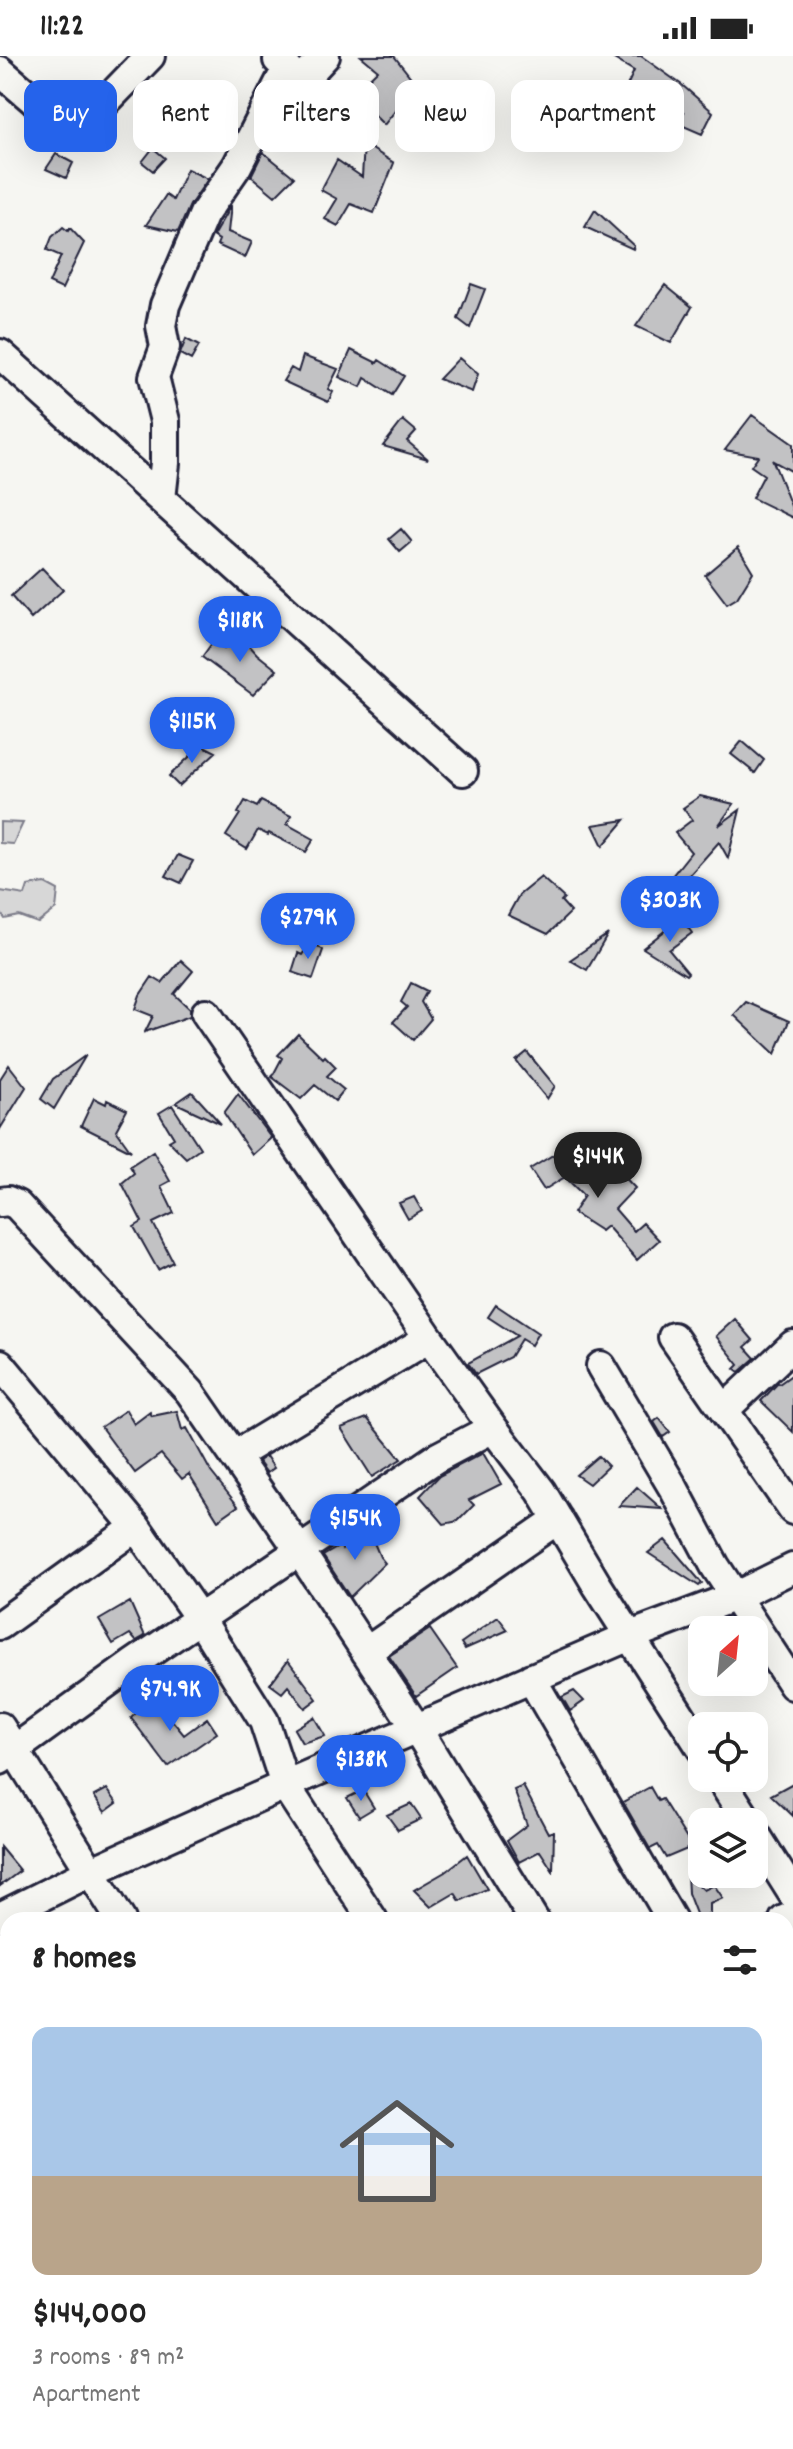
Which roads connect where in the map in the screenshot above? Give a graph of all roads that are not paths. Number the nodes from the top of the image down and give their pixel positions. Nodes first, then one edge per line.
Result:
1 (150, 56) edge
2 (325, 56) edge
3 (281, 62) edge
4 (0, 71) edge
5 (0, 354) edge
6 (161, 499) junction
7 (463, 771) dead end
8 (206, 1013) dead end
9 (0, 1202) edge
10 (673, 1337) dead end
11 (429, 1338) junction
12 (793, 1345) edge
13 (0, 1364) edge
14 (601, 1366) dead end
15 (724, 1410) junction
16 (493, 1428) junction
17 (234, 1456) junction
18 (790, 1497) edge
19 (558, 1519) junction
20 (136, 1527) junction
21 (300, 1551) junction
22 (793, 1568) edge
23 (736, 1596) junction
24 (200, 1619) junction
25 (0, 1625) edge
26 (630, 1636) junction
27 (366, 1652) junction
28 (531, 1678) junction
29 (793, 1685) edge
30 (0, 1727) edge
31 (688, 1727) edge
32 (417, 1729) junction
33 (8, 1755) edge
34 (285, 1785) junction
35 (768, 1854) edge
36 (90, 1872) junction
37 (793, 1894) edge
38 (10, 1912) edge
39 (116, 1912) edge
40 (364, 1912) edge
41 (529, 1912) edge
42 (667, 1912) edge

1 - 4 street
2 - 3 street
3 - 6 street
5 - 6 street
6 - 7 street
8 - 11 street
9 - 17 street
10 - 15 street
11 - 16 street
11 - 17 street
12 - 15 street
13 - 20 street
14 - 23 street
15 - 18 street
16 - 19 street
16 - 21 street
17 - 21 street
19 - 26 street
19 - 27 street
20 - 24 street
20 - 25 street
21 - 24 street
21 - 27 street
22 - 23 street
23 - 26 street
23 - 29 street
24 - 33 street
24 - 34 street
26 - 28 street
26 - 31 street
27 - 32 street
28 - 32 street
28 - 42 street
30 - 33 street
32 - 34 street
32 - 41 street
33 - 36 street
34 - 36 street
34 - 40 street
35 - 37 street
36 - 38 street
36 - 39 street

